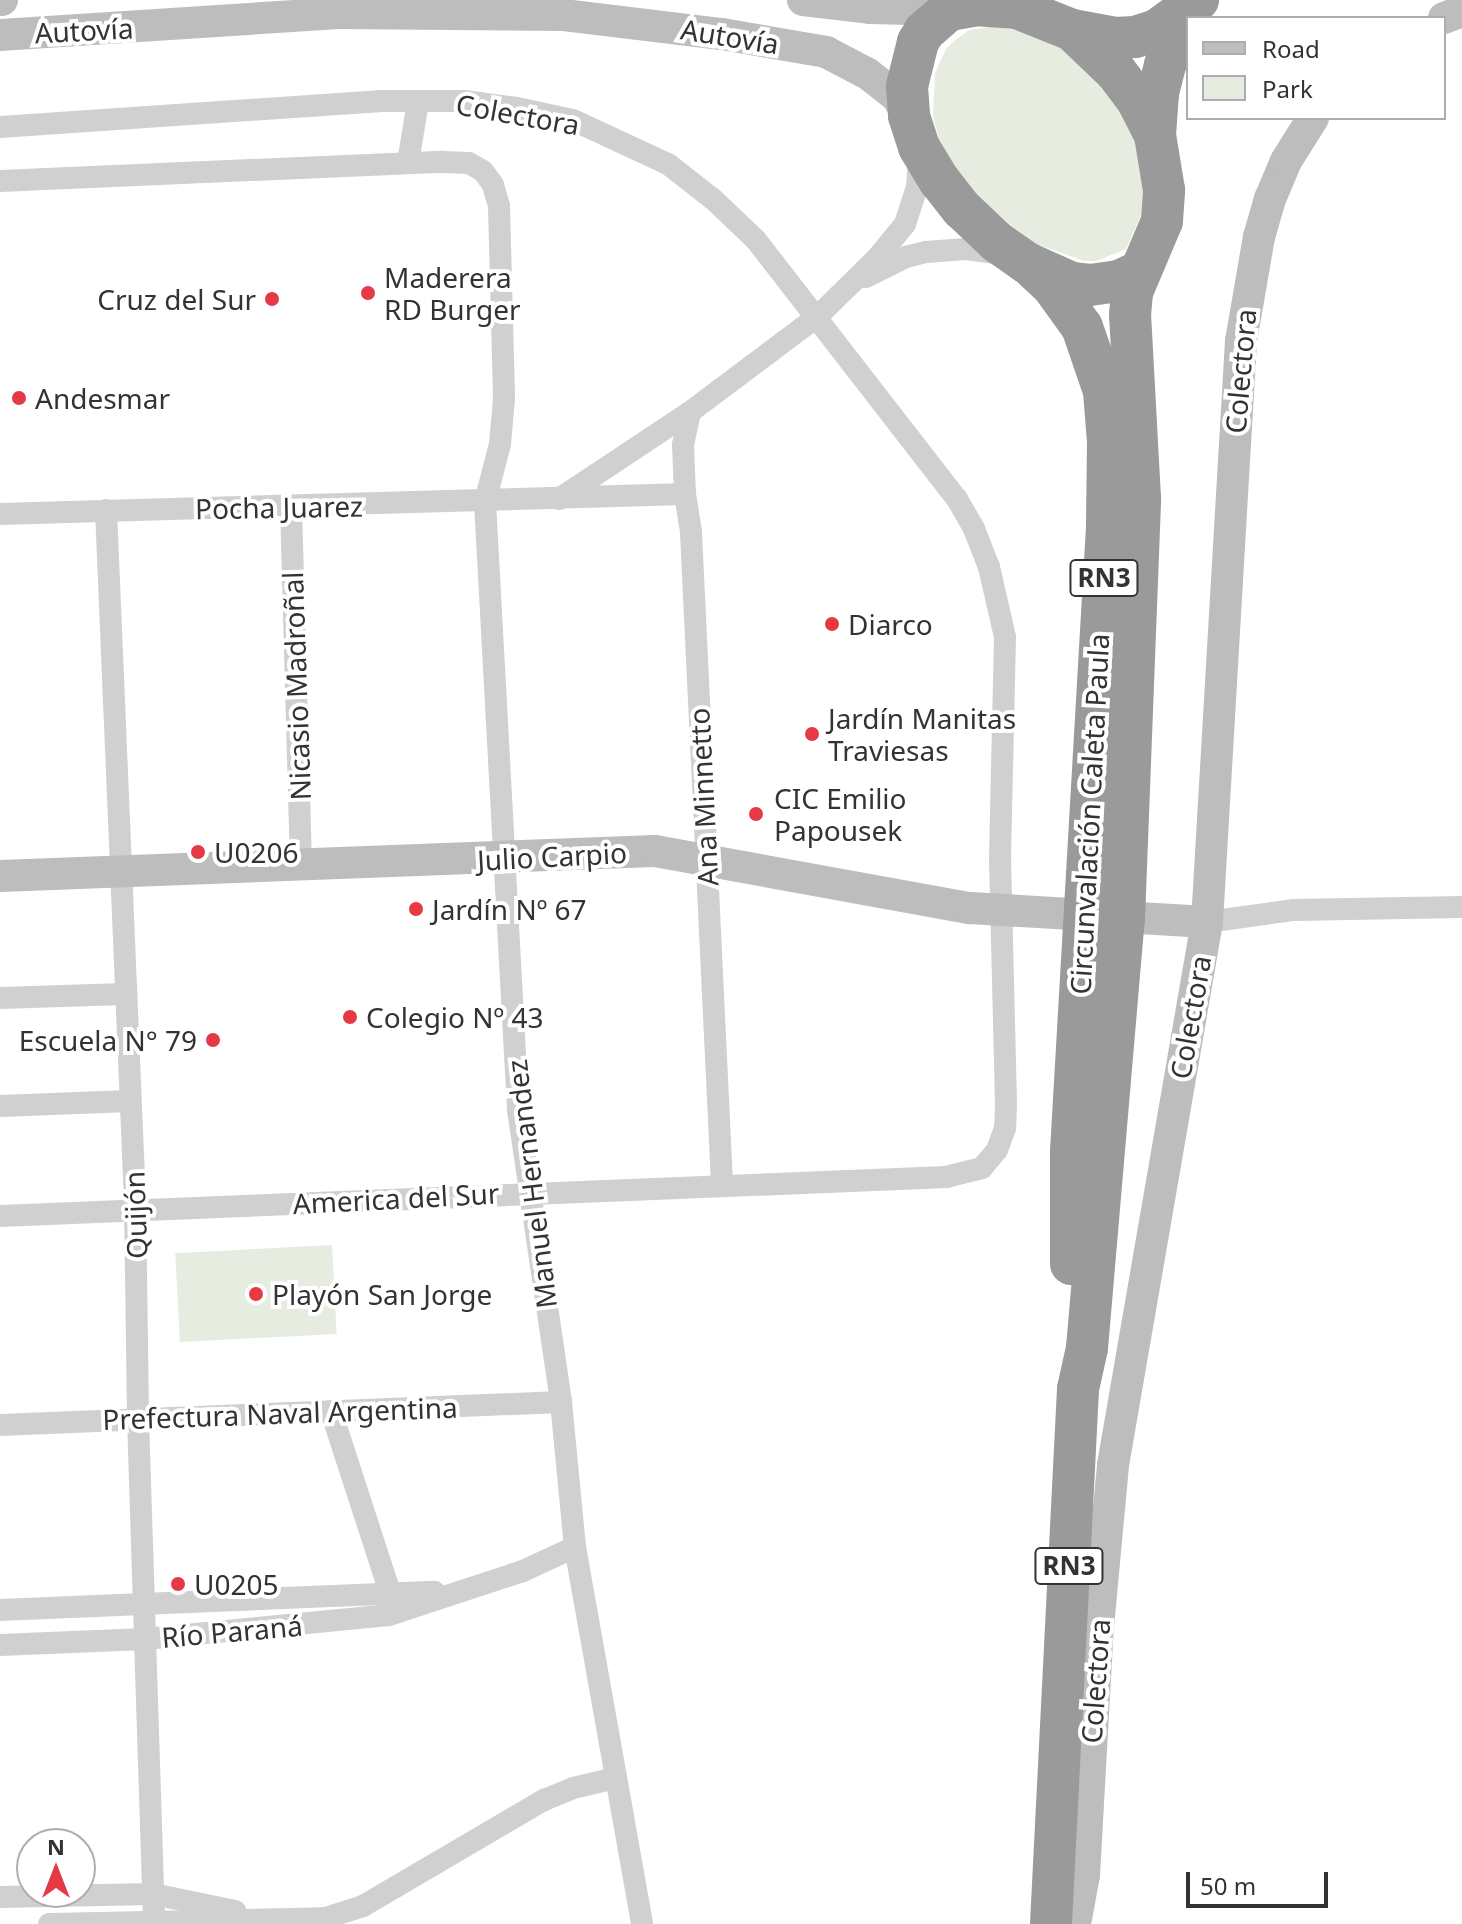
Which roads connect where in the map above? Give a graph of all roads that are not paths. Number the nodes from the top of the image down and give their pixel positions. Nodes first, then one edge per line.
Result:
1 (803, 0) edge
2 (1198, 0) edge
3 (1215, 0) edge
4 (959, 6) edge
5 (1198, 16) edge
6 (1061, 19) edge
7 (1186, 29) edge
8 (0, 35) edge
9 (418, 101) junction
10 (1312, 120) edge
11 (0, 127) edge
12 (914, 132) junction
13 (1155, 135) junction
14 (408, 163) junction
15 (0, 181) edge
16 (1023, 260) junction
17 (1140, 271) junction
18 (847, 287) junction
19 (818, 316) junction
20 (690, 412) junction
21 (685, 494) junction
22 (557, 500) junction
23 (485, 502) junction
24 (291, 507) junction
25 (106, 510) junction
26 (0, 514) edge
27 (504, 858) junction
28 (706, 860) junction
29 (301, 865) junction
30 (119, 870) junction
31 (0, 876) edge
32 (1462, 907) edge
33 (1002, 910) junction
34 (1103, 917) junction
35 (1207, 922) junction
36 (125, 994) junction
37 (0, 998) edge
38 (130, 1101) junction
39 (0, 1106) edge
40 (982, 1168) joint
41 (722, 1184) junction
42 (528, 1192) junction
43 (136, 1210) junction
44 (0, 1216) edge
45 (1078, 1389) junction
46 (561, 1402) junction
47 (331, 1411) junction
48 (138, 1419) junction
49 (0, 1425) edge
50 (575, 1547) junction
51 (144, 1604) junction
52 (394, 1604) junction
53 (0, 1610) edge
54 (145, 1639) junction
55 (0, 1645) edge
56 (616, 1778) junction
57 (153, 1894) junction
58 (0, 1897) edge
59 (279, 1920) junction
60 (154, 1921) junction
61 (49, 1924) edge
62 (642, 1924) edge
63 (1051, 1924) edge
64 (1075, 1924) edge

1 - 4 street, Autovía
2 - 6 highway, RN3
3 - 5 highway
4 - 6 highway, RN3
4 - 12 highway
6 - 13 highway, RN3
7 - 13 highway, RN3
8 - 12 street, Autovía
9 - 11 street, Colectora
9 - 14 street
9 - 19 street, Colectora
10 - 35 street, Colectora
12 - 16 highway, RN3
12 - 18 street
13 - 17 highway, RN3
14 - 15 street
14 - 23 street, Manuel Hernandez
16 - 17 highway, RN3
16 - 18 street
16 - 34 highway, Circunvalación Caleta Paula / RN3
17 - 34 highway, Circunvalación Caleta Paula / RN3
18 - 19 street
19 - 20 street
19 - 33 street, Colectora
20 - 21 street, Ana Minnetto
20 - 22 street
21 - 22 street, Pocha Juarez
21 - 28 street, Ana Minnetto
22 - 23 street, Pocha Juarez
23 - 24 street, Pocha Juarez
23 - 27 street, Manuel Hernandez
24 - 25 street, Pocha Juarez
24 - 29 street, Nicasio Madroñal
25 - 26 street, Pocha Juarez
25 - 30 street, Quijón
27 - 28 street, Julio Carpio
27 - 29 street, Julio Carpio
27 - 42 street, Manuel Hernandez
28 - 33 street, Julio Carpio
28 - 41 street, Ana Minnetto
29 - 30 street, Julio Carpio
30 - 31 street, Julio Carpio
30 - 36 street, Quijón
32 - 35 street
33 - 34 street, Julio Carpio
33 - 40 street, Colectora
34 - 35 street, Julio Carpio
34 - 45 highway, Circunvalación Caleta Paula / RN3
34 - 45 highway, Circunvalación Caleta Paula / RN3
35 - 64 street, Colectora
36 - 37 street
36 - 38 street, Quijón
38 - 39 street
38 - 43 street, Quijón
40 - 41 street, America del Sur
41 - 42 street, America del Sur
42 - 43 street, America del Sur
42 - 46 street, Manuel Hernandez
43 - 44 street, America del Sur
43 - 48 street, Quijón
45 - 63 highway, Circunvalación Caleta Paula / RN3
46 - 47 street, Prefectura Naval Argentina
46 - 50 street, Manuel Hernandez
47 - 48 street, Prefectura Naval Argentina
47 - 52 street
48 - 49 street, Prefectura Naval Argentina
48 - 51 street, Quijón
50 - 52 street, Río Paraná
50 - 56 street, Manuel Hernandez
51 - 52 street, Río Paraná
51 - 53 street, Río Paraná
51 - 54 street, Quijón
52 - 54 street, Río Paraná
54 - 55 street, Río Paraná
54 - 57 street, Quijón
56 - 59 street
56 - 62 street, Manuel Hernandez
57 - 58 street
57 - 59 street
57 - 60 street, Quijón
59 - 60 street
60 - 61 street

